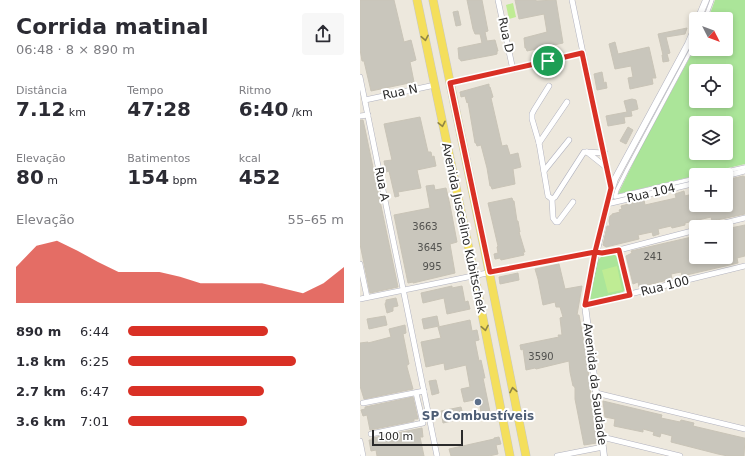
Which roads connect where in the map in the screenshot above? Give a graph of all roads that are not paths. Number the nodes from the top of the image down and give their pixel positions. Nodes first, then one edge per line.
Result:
1 (418, 0) edge
2 (433, 0) edge
3 (498, 0) edge
4 (572, 0) edge
5 (706, 0) edge
6 (712, 0) edge
7 (701, 12) edge
8 (708, 12) edge
9 (689, 42) edge
10 (582, 53) junction
11 (689, 54) edge
12 (513, 70) junction
13 (360, 77) edge
14 (450, 83) junction
15 (434, 85) junction
16 (549, 86) dead end
17 (365, 100) junction
18 (567, 102) dead end
19 (368, 115) junction
20 (360, 116) edge
21 (569, 140) dead end
22 (539, 143) junction
23 (586, 152) junction
24 (604, 153) junction
25 (745, 167) edge
26 (607, 168) junction
27 (544, 170) junction
28 (733, 170) edge
29 (745, 171) edge
30 (733, 174) edge
31 (689, 180) edge
32 (689, 185) edge
33 (611, 188) junction
34 (552, 199) junction
35 (573, 202) dead end
36 (606, 204) junction
37 (745, 218) edge
38 (733, 221) edge
39 (689, 232) edge
40 (619, 250) junction
41 (595, 252) junction
42 (360, 264) edge
43 (745, 266) edge
44 (490, 272) junction
45 (474, 276) junction
46 (403, 291) junction
47 (630, 295) junction
48 (367, 298) junction
49 (360, 299) edge
50 (585, 305) junction
51 (424, 391) junction
52 (416, 393) junction
53 (596, 393) junction
54 (363, 403) dead end
55 (745, 429) edge
56 (371, 434) dead end
57 (602, 438) junction
58 (360, 442) edge
59 (603, 447) junction
60 (363, 456) edge
61 (437, 456) edge
62 (510, 456) edge
63 (526, 456) edge
64 (557, 456) edge
65 (604, 456) edge
66 (680, 456) edge

1 -> 15 main road, Avenida Juscelino Kubitschek
2 - 14 main road, Avenida Juscelino Kubitschek
3 - 12 street, Rua D
4 - 10 street
5 - 7 street
6 - 8 street
9 - 33 street, Avenida da Saudade
10 - 12 street
10 - 24 street
11 - 31 street
12 - 14 street
13 - 17 street, Rua A
14 - 44 main road, Avenida Juscelino Kubitschek
15 - 17 street, Rua N
15 -> 45 main road, Avenida Juscelino Kubitschek
16 - 22 street
17 - 19 street, Rua A
18 - 22 street
19 - 20 street
19 - 46 street, Rua A
21 - 27 street
22 - 27 street
23 - 24 street
23 - 26 street
23 - 34 street
24 - 26 street
25 - 28 street
26 - 33 street
27 - 34 street
29 - 30 street
32 - 36 street, Rua 104
33 - 36 street, Avenida da Saudade
34 - 35 street
36 - 41 street, Avenida da Saudade
37 - 38 street
39 - 40 street
40 - 41 street
40 - 47 street
41 - 44 street
41 - 50 street, Avenida da Saudade
42 - 48 street
43 - 47 street, Rua 100
44 - 45 street
63 -> 44 main road, Avenida Juscelino Kubitschek
45 - 46 street
45 -> 62 main road, Avenida Juscelino Kubitschek
46 - 48 street
46 - 51 street, Rua A
47 - 50 street, Rua 100
48 - 49 street
50 - 53 street, Avenida da Saudade
51 - 52 street
51 - 61 street, Rua A
52 - 54 street
52 - 56 street
53 - 55 street
53 - 57 street, Avenida da Saudade
57 - 59 street, Avenida da Saudade
57 - 66 street
58 - 60 street
59 - 64 street
59 - 65 street, Avenida da Saudade

